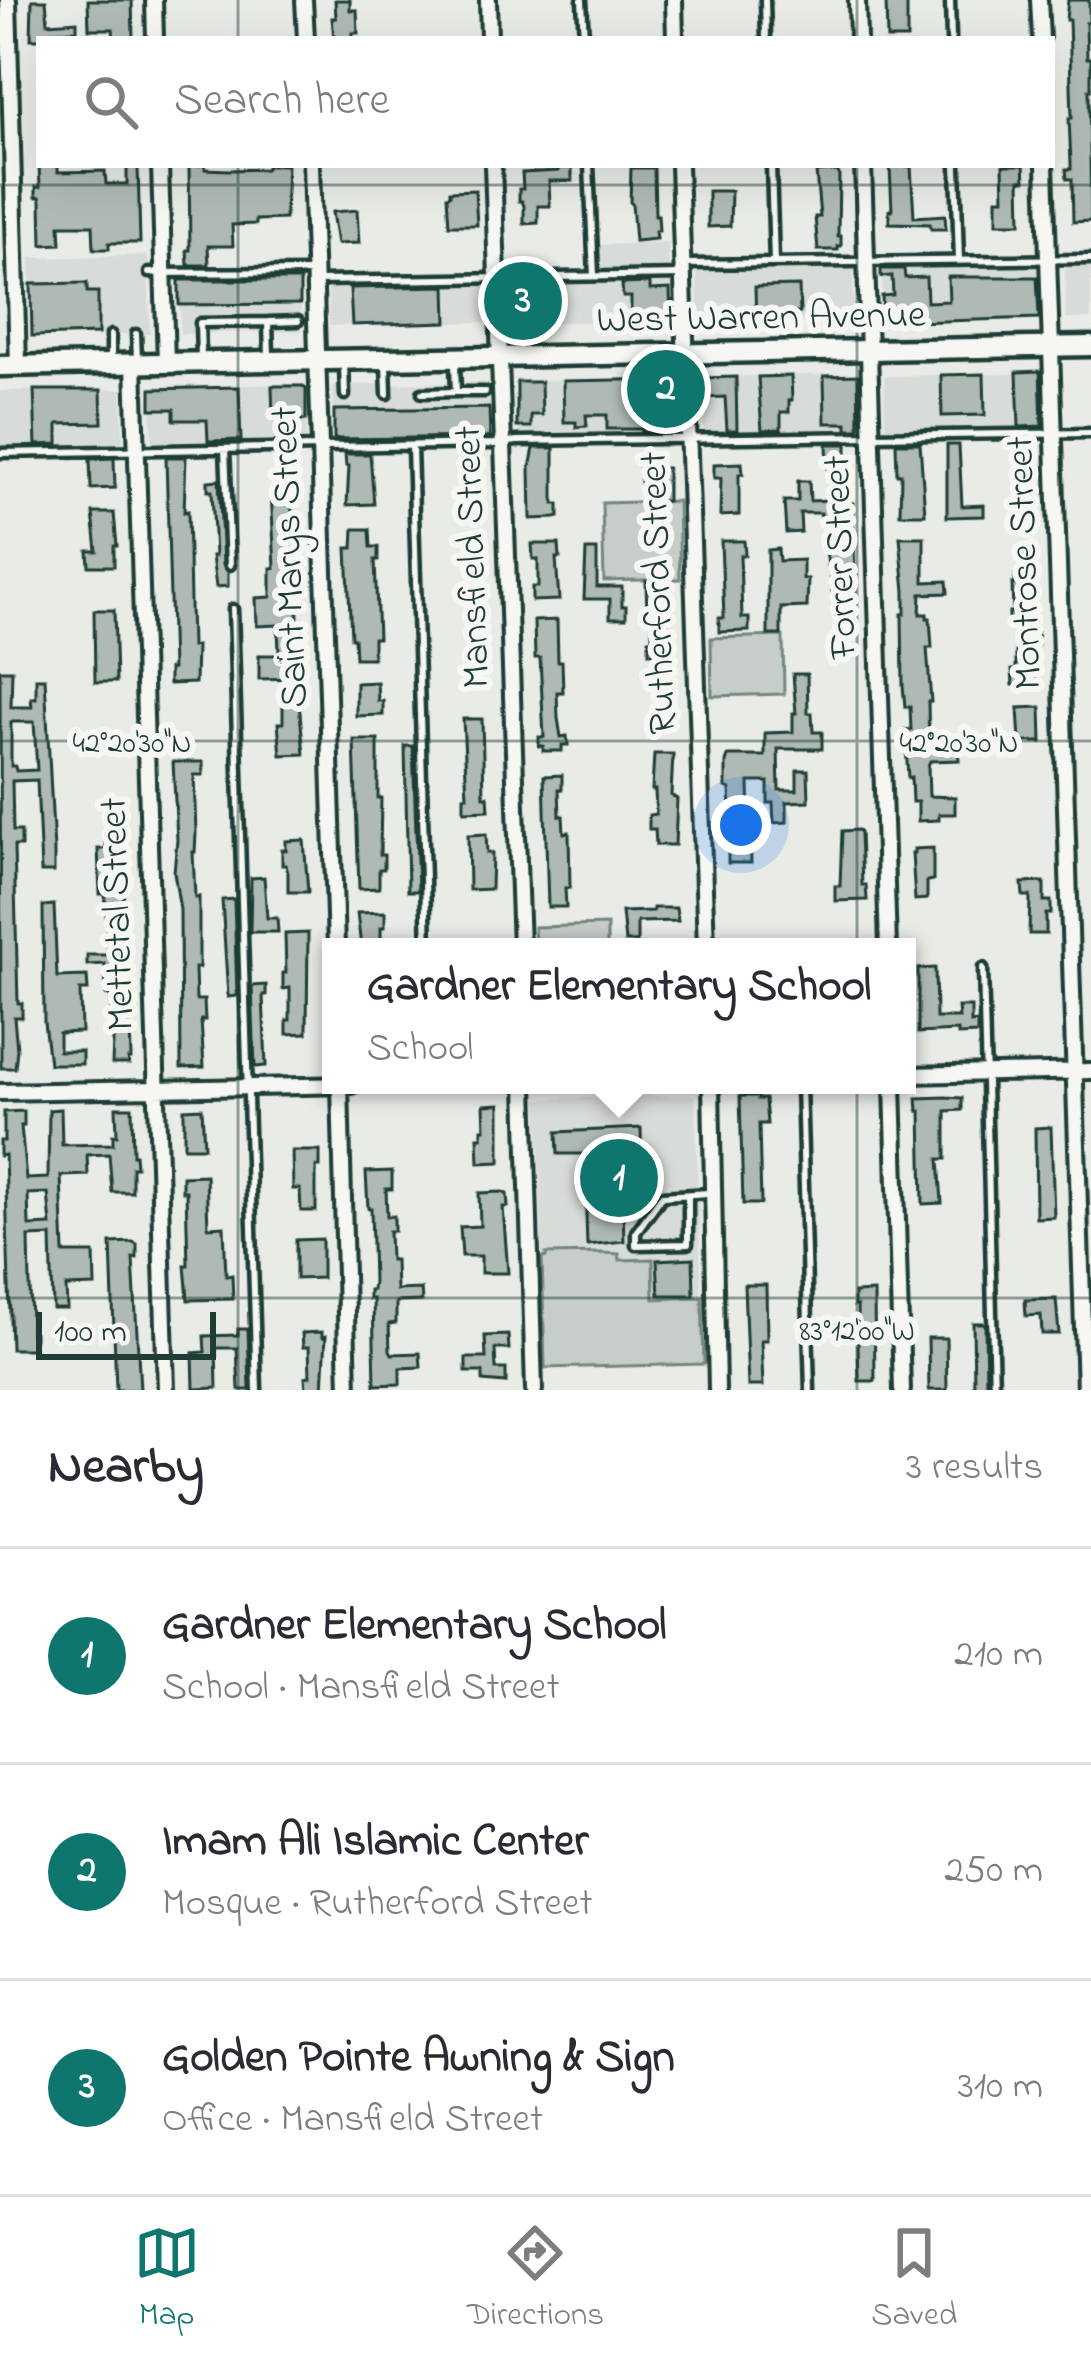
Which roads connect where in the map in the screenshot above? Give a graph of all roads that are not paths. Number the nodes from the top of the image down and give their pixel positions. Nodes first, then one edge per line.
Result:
1 (8, 0) edge
2 (154, 0) edge
3 (304, 0) edge
4 (488, 0) edge
5 (582, 0) edge
6 (674, 0) edge
7 (765, 0) edge
8 (857, 0) edge
9 (950, 0) edge
10 (1039, 0) edge
11 (155, 36) edge
12 (306, 36) edge
13 (489, 36) edge
14 (584, 36) edge
15 (675, 36) edge
16 (766, 36) edge
17 (858, 36) edge
18 (951, 36) edge
19 (1040, 36) edge
20 (160, 168) edge
21 (310, 168) edge
22 (494, 168) edge
23 (589, 168) edge
24 (680, 168) edge
25 (771, 168) edge
26 (863, 168) edge
27 (956, 168) edge
28 (1045, 168) edge
29 (1091, 259) edge
30 (1048, 260) junction
31 (959, 261) junction
32 (867, 262) junction
33 (774, 263) junction
34 (683, 269) junction
35 (156, 274) junction
36 (593, 276) junction
37 (315, 277) junction
38 (497, 278) junction
39 (298, 321) dead end
40 (268, 322) junction
41 (136, 334) dead end
42 (111, 335) dead end
43 (1091, 346) edge
44 (1052, 347) junction
45 (870, 350) junction
46 (685, 353) junction
47 (500, 357) junction
48 (454, 358) junction
49 (344, 359) junction
50 (386, 359) junction
51 (318, 360) junction
52 (269, 361) junction
53 (166, 362) junction
54 (201, 362) junction
55 (135, 363) junction
56 (112, 364) junction
57 (9, 366) edge
58 (456, 392) junction
59 (485, 392) dead end
60 (422, 393) dead end
61 (345, 394) dead end
62 (388, 394) dead end
63 (1054, 434) junction
64 (1091, 434) edge
65 (871, 436) junction
66 (688, 439) junction
67 (504, 443) junction
68 (321, 446) junction
69 (412, 446) junction
70 (226, 449) junction
71 (136, 451) junction
72 (0, 452) edge
73 (230, 565) dead end
74 (233, 609) dead end
75 (336, 938) edge
76 (428, 938) edge
77 (521, 938) edge
78 (706, 938) edge
79 (888, 938) edge
80 (983, 968) dead end
81 (1084, 1072) edge
82 (986, 1073) junction
83 (916, 1075) edge
84 (322, 1085) edge
85 (248, 1087) junction
86 (158, 1089) junction
87 (0, 1092) edge
88 (340, 1094) edge
89 (525, 1094) edge
90 (711, 1094) edge
91 (802, 1094) edge
92 (893, 1094) edge
93 (713, 1193) junction
94 (688, 1195) junction
95 (166, 1390) edge
96 (257, 1390) edge
97 (348, 1390) edge
98 (534, 1390) edge
99 (717, 1390) edge
100 (810, 1390) edge
101 (902, 1390) edge
102 (994, 1390) edge
103 (1085, 1390) edge

1 - 57 street
2 - 11 street
3 - 12 street
4 - 13 street
5 - 14 lane
6 - 15 street
7 - 16 lane
8 - 17 street
9 - 18 lane
10 - 19 street
20 - 35 street
21 - 37 street, Saint Marys Street
22 - 38 street, Mansfield Street
23 - 36 lane
24 - 34 street, Rutherford Street
25 - 33 lane
26 - 32 street, Forrer Street
27 - 31 lane
28 - 30 street, Montrose Street
29 - 30 lane
30 - 31 lane
30 - 44 street, Montrose Street
31 - 32 lane
32 - 33 lane
32 - 45 street, Forrer Street
33 - 34 lane
34 - 36 lane
34 - 46 street, Rutherford Street
35 - 37 lane
35 - 53 street
36 - 38 lane
37 - 38 lane
37 - 51 street, Saint Marys Street
38 - 47 street, Mansfield Street
39 - 40 lane
40 - 52 lane
40 - 54 lane
41 - 55 lane
42 - 56 lane
43 - 44 main road, West Warren Avenue
44 - 45 main road, West Warren Avenue
44 - 63 street, Montrose Street
45 - 46 main road, West Warren Avenue
45 - 65 street, Forrer Street
46 - 47 main road, West Warren Avenue
46 - 66 street, Rutherford Street
47 - 48 main road, West Warren Avenue
47 - 67 street, Mansfield Street
48 - 50 main road, West Warren Avenue
48 - 58 lane
49 - 50 main road, West Warren Avenue
49 - 51 main road, West Warren Avenue
49 - 61 lane
50 - 62 lane
51 - 52 main road, West Warren Avenue
51 - 68 street, Saint Marys Street
52 - 54 main road, West Warren Avenue
53 - 54 main road, West Warren Avenue
53 - 55 main road, West Warren Avenue
55 - 56 main road, West Warren Avenue
55 - 71 street, Mettetal Street
56 - 57 main road, West Warren Avenue
58 - 59 lane
58 - 60 lane
63 - 64 lane
63 - 65 lane
63 - 81 street, Montrose Street
65 - 66 lane
65 - 79 street, Forrer Street
66 - 67 lane
66 - 78 street, Rutherford Street
67 - 69 lane
67 - 77 street, Mansfield Street
68 - 69 lane
68 - 70 lane
68 - 75 street, Saint Marys Street
69 - 76 lane
70 - 71 lane
70 - 73 lane
71 - 72 lane
71 - 86 street, Mettetal Street
74 - 85 lane
80 - 82 lane
81 - 82 street
81 - 103 street, Montrose Street
82 - 83 street
82 - 102 lane
84 - 85 street
85 - 86 street
85 - 96 lane
86 - 87 street
86 - 95 street, Mettetal Street
88 - 97 street
89 - 98 street
90 - 93 street
91 - 100 lane
92 - 101 street
93 - 94 lane
93 - 99 street
94 - 94 lane

